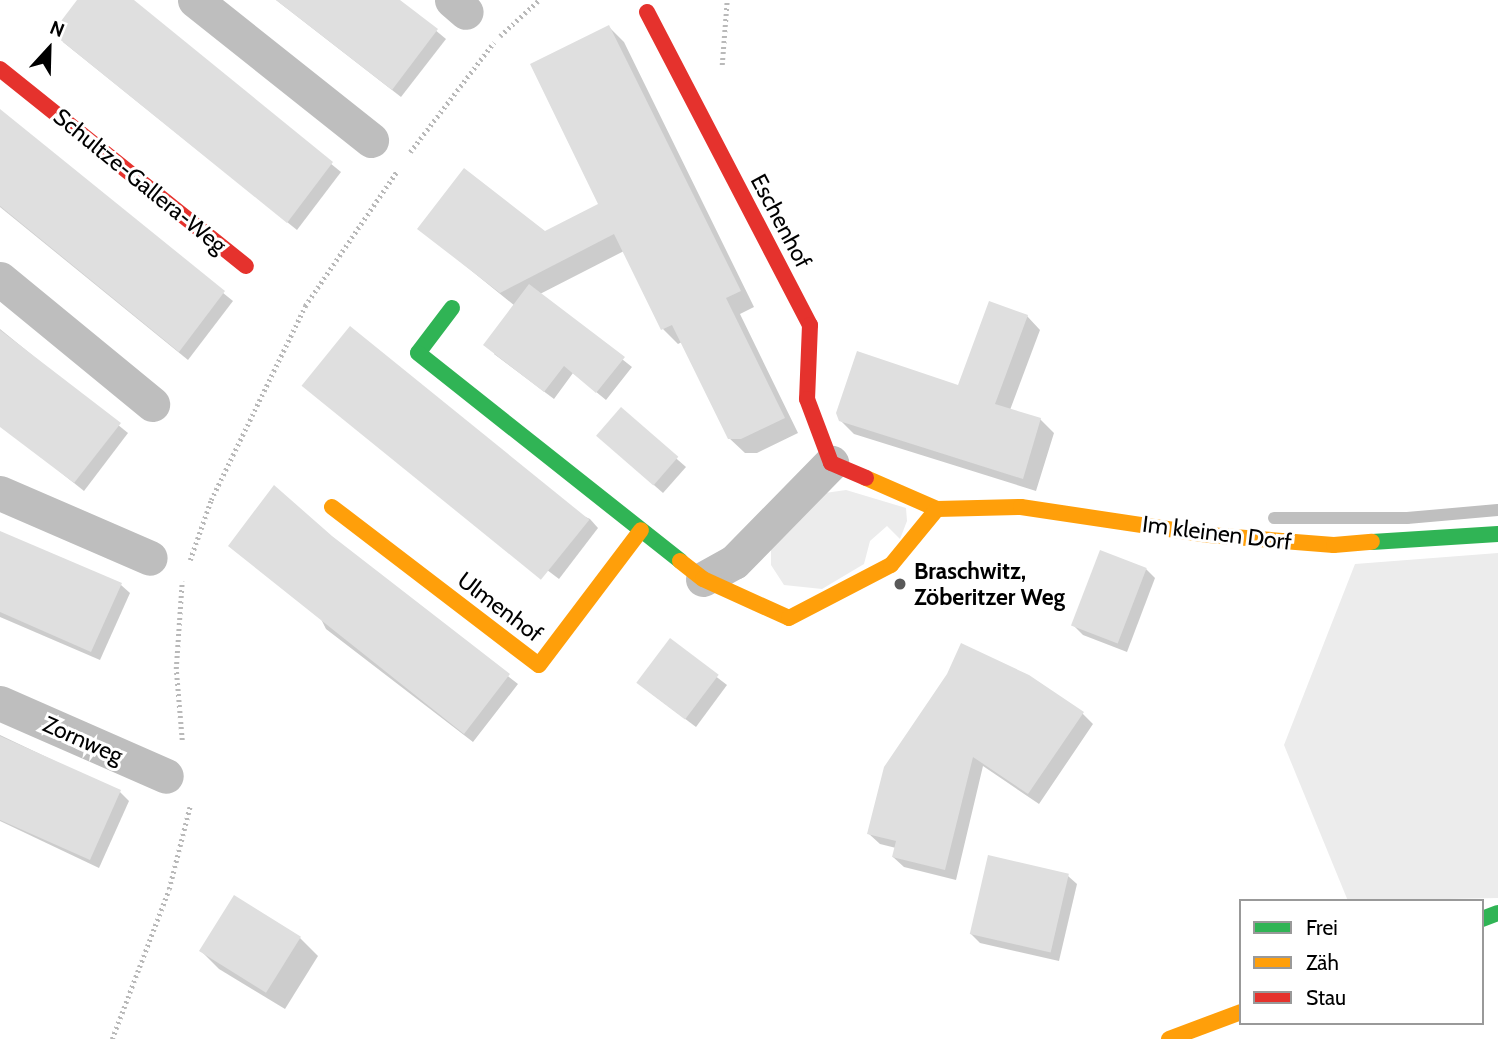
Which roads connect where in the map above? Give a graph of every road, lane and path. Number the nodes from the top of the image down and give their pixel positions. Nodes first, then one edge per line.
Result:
1 (195, 0) edge
2 (538, 0) edge
3 (647, 12) dead end
4 (0, 69) edge
5 (371, 139) dead end
6 (406, 158) dead end
7 (399, 168) dead end
8 (246, 267) dead end
9 (0, 279) edge
10 (453, 308) dead end
11 (152, 404) dead end
12 (831, 463) junction
13 (0, 493) edge
14 (332, 507) dead end
15 (937, 509) junction
16 (641, 530) junction
17 (1498, 534) edge
18 (150, 558) dead end
19 (703, 579) junction
20 (0, 703) edge
21 (175, 765) junction
22 (1239, 1013) edge
23 (112, 1039) edge
24 (1169, 1039) edge

1 - 5 street
2 - 6 path
3 - 12 street, Eschenhof
4 - 8 street, Schultze-Gallera-Weg
7 - 21 path
9 - 11 street
10 - 16 street
12 - 15 street, Im kleinen Dorf
12 - 19 street
13 - 18 street
14 - 16 street, Ulmenhof
15 - 17 street, Im kleinen Dorf
15 - 19 street
16 - 19 street
20 - 21 street, Zornweg
21 - 23 path
22 - 24 street

